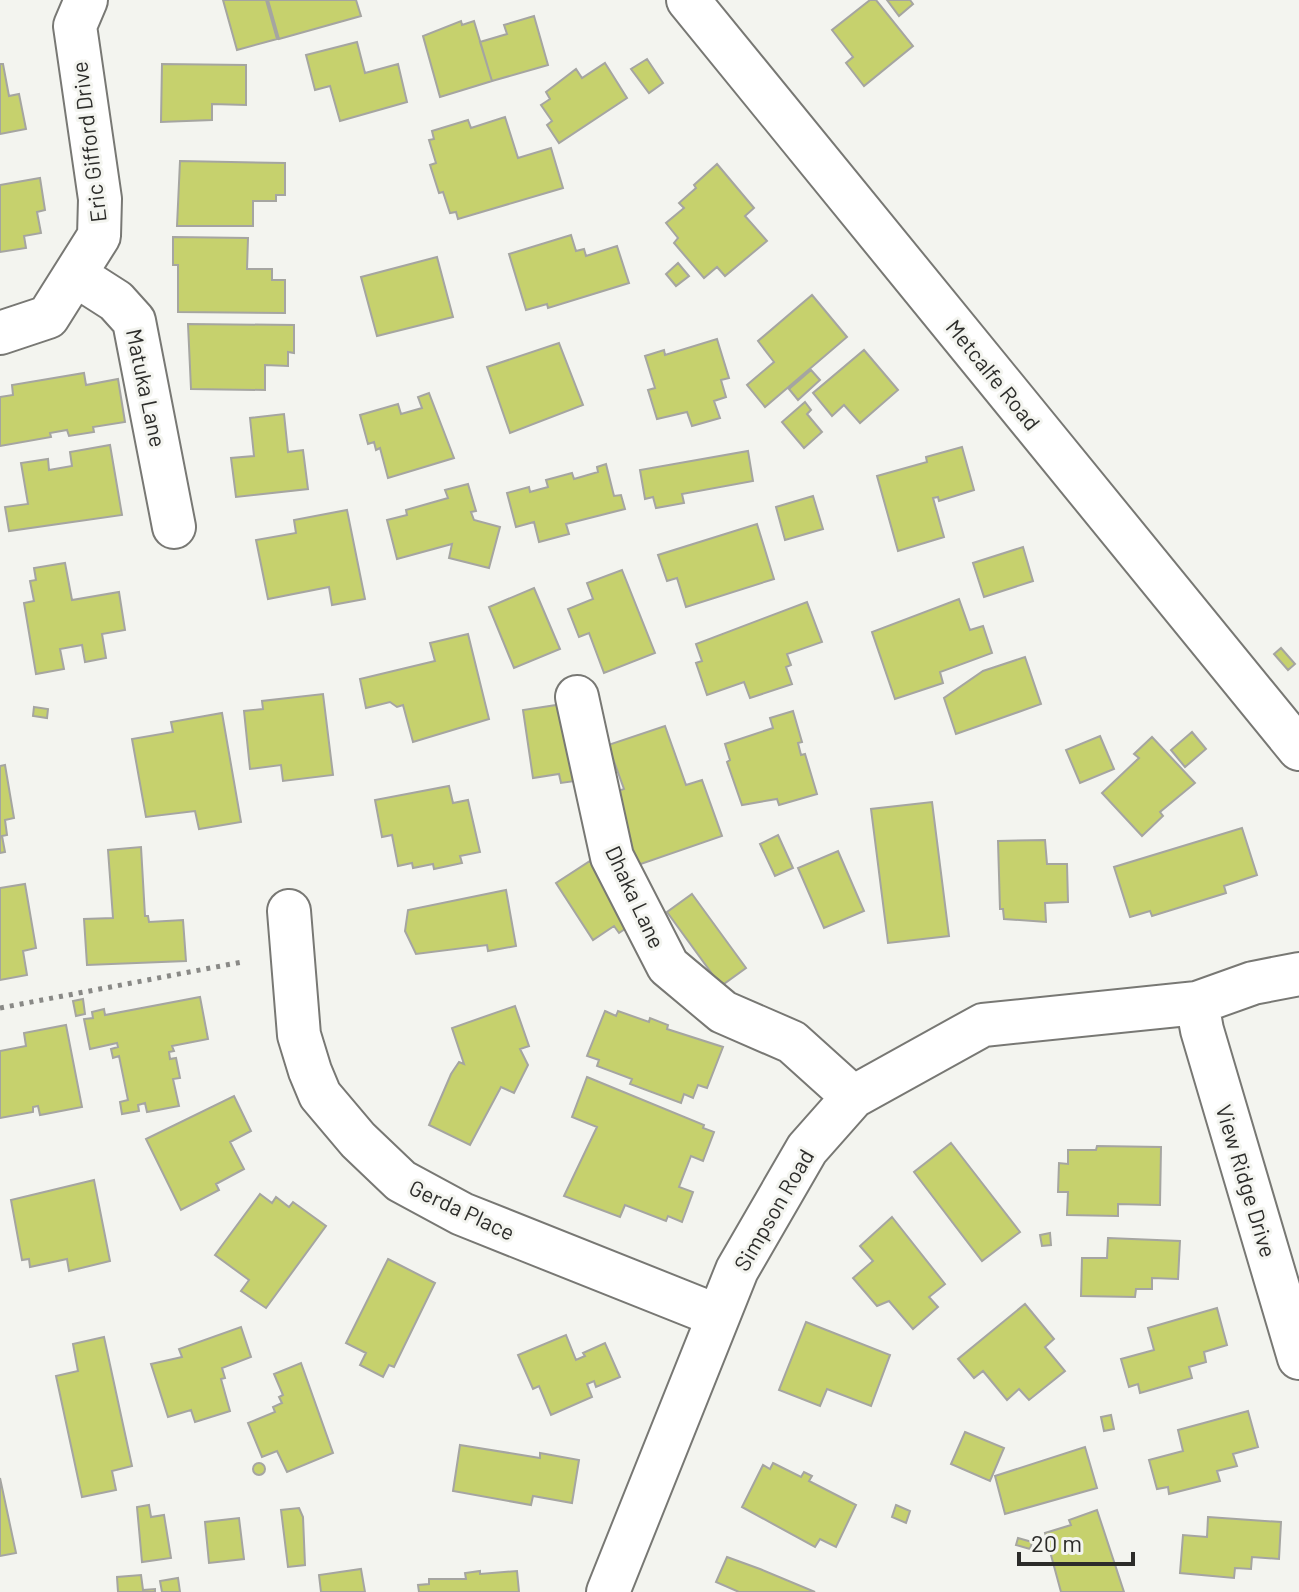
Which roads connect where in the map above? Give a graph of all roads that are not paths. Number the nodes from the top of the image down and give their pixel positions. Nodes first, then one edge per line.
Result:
1 (86, 0) edge
2 (688, 0) edge
3 (77, 276) junction
4 (0, 333) edge
5 (174, 527) dead end
6 (577, 697) dead end
7 (1299, 749) edge
8 (289, 911) dead end
9 (1299, 974) edge
10 (1197, 1003) junction
11 (853, 1097) junction
12 (718, 1316) junction
13 (1299, 1358) edge
14 (608, 1592) edge

1 - 3 street, Eric Gifford Drive
2 - 7 street, Metcalfe Road
3 - 4 street, Eric Gifford Drive
3 - 5 street, Matuka Lane
6 - 11 street, Dhaka Lane
8 - 12 street, Gerda Place
9 - 10 street, Simpson Road
10 - 11 street, Simpson Road
10 - 13 street, View Ridge Drive
11 - 12 street, Simpson Road
12 - 14 street, Simpson Road

